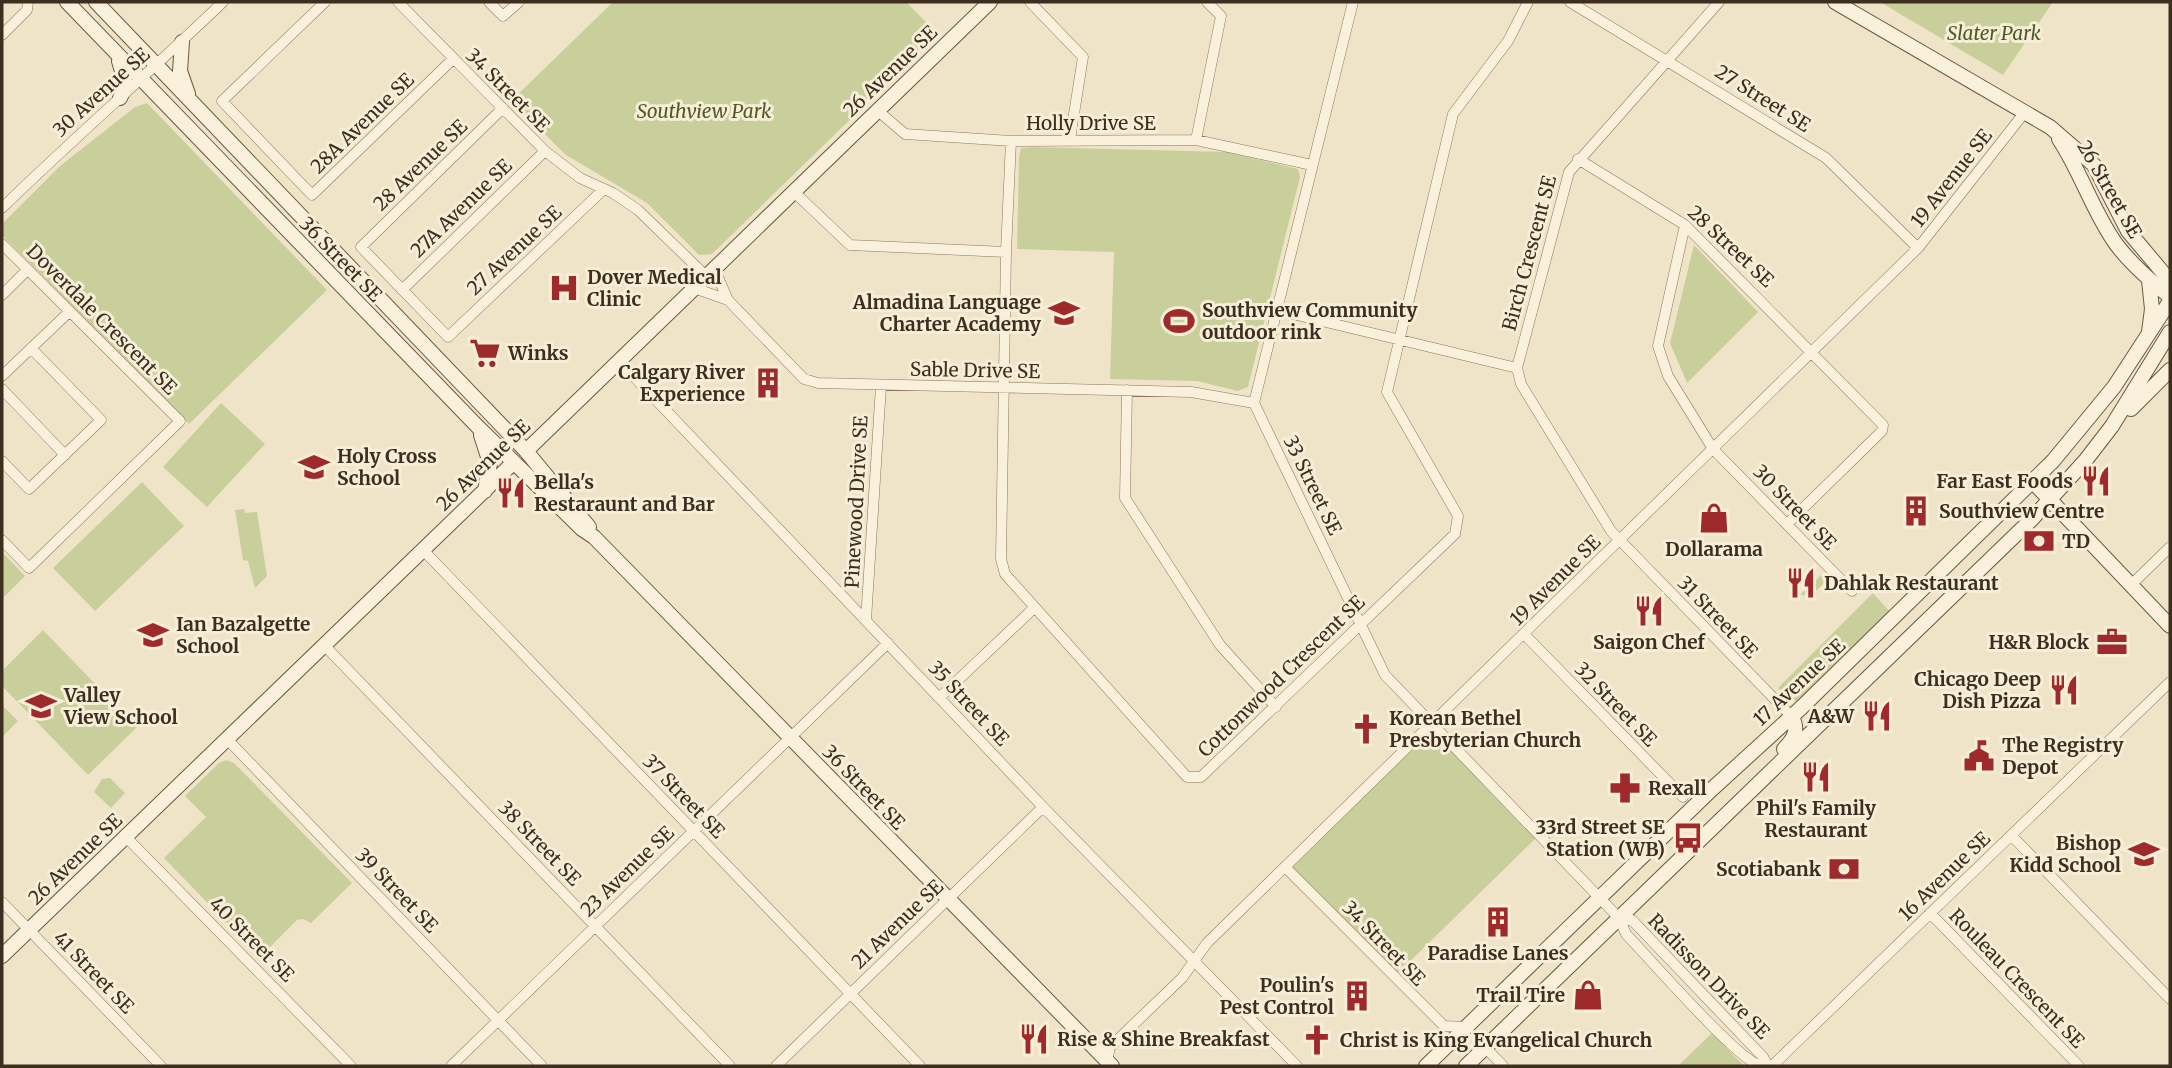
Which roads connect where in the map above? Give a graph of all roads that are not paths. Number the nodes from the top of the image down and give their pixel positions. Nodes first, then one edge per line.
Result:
1 (28, 2) edge
2 (67, 2) edge
3 (96, 2) edge
4 (223, 2) edge
5 (325, 2) edge
6 (398, 2) edge
7 (489, 2) edge
8 (519, 2) edge
9 (990, 2) edge
10 (1030, 2) edge
11 (1207, 2) edge
12 (1353, 2) edge
13 (1528, 2) edge
14 (1570, 2) edge
15 (1719, 2) edge
16 (1835, 2) edge
17 (2, 35) edge
18 (182, 42) junction
19 (115, 53) junction
20 (453, 59) junction
21 (1669, 61) junction
22 (158, 66) junction
23 (142, 81) junction
24 (120, 99) junction
25 (189, 99) junction
26 (503, 108) junction
27 (877, 110) junction
28 (2025, 112) junction
29 (2050, 127) junction
30 (1070, 139) junction
31 (1196, 140) junction
32 (1011, 141) junction
33 (544, 151) junction
34 (1578, 159) junction
35 (1312, 165) junction
36 (604, 189) junction
37 (793, 191) junction
38 (2, 208) edge
39 (1685, 225) junction
40 (2, 244) edge
41 (1919, 248) junction
42 (1006, 252) junction
43 (27, 270) junction
44 (710, 272) junction
45 (2150, 280) junction
46 (2170, 281) edge
47 (694, 288) junction
48 (402, 290) junction
49 (2, 295) edge
50 (2170, 299) edge
51 (728, 300) junction
52 (1276, 310) junction
53 (68, 313) junction
54 (2164, 321) edge
55 (2170, 332) edge
56 (2148, 337) junction
57 (1399, 338) junction
58 (31, 348) junction
59 (1812, 351) junction
60 (619, 360) junction
61 (1517, 368) junction
62 (2170, 370) edge
63 (2, 376) edge
64 (881, 386) junction
65 (1003, 387) junction
66 (2, 389) edge
67 (1127, 390) junction
68 (1254, 403) junction
69 (2112, 426) junction
70 (478, 427) junction
71 (1713, 449) junction
72 (526, 450) junction
73 (65, 455) junction
74 (2, 461) edge
75 (513, 463) junction
76 (2033, 482) junction
77 (485, 491) junction
78 (2049, 500) junction
79 (1787, 524) junction
80 (594, 537) junction
81 (2, 540) edge
82 (1620, 540) junction
83 (2170, 547) edge
84 (423, 550) junction
85 (2131, 585) junction
86 (1852, 591) dead end
87 (1034, 608) junction
88 (866, 620) junction
89 (1361, 625) junction
90 (2170, 626) edge
91 (1525, 635) junction
92 (888, 643) junction
93 (324, 645) junction
94 (2170, 682) edge
95 (939, 698) junction
96 (1276, 707) junction
97 (1792, 717) junction
98 (1430, 724) junction
99 (227, 739) junction
100 (789, 739) junction
101 (1750, 792) junction
102 (1683, 797) dead end
103 (1043, 807) junction
104 (694, 831) junction
105 (2011, 835) junction
106 (126, 837) junction
107 (1285, 867) junction
108 (1599, 898) junction
109 (947, 900) junction
110 (2, 902) edge
111 (1930, 913) junction
112 (1619, 918) junction
113 (595, 927) junction
114 (29, 930) junction
115 (2, 956) edge
116 (1193, 961) junction
117 (850, 994) junction
118 (2170, 999) edge
119 (498, 1021) junction
120 (1466, 1027) junction
121 (1485, 1047) junction
122 (1108, 1065) edge
123 (161, 1066) edge
124 (351, 1066) edge
125 (451, 1066) edge
126 (542, 1066) edge
127 (730, 1066) edge
128 (776, 1066) edge
129 (920, 1066) edge
130 (1297, 1066) edge
131 (1426, 1066) edge
132 (1466, 1066) edge
133 (1503, 1066) edge
134 (1760, 1066) edge
135 (1770, 1066) edge
136 (2079, 1066) edge

1 - 17 street
2 - 19 main road, 36 Street SE
3 - 22 main road, 36 Street SE
4 - 18 street, 30 Avenue SE
5 - 20 street, 28A Avenue SE
6 - 20 street, 34 Street SE
7 - 8 street
9 - 27 main road, 26 Avenue SE
10 - 30 street
11 - 31 street
12 - 35 street
13 - 57 street, Cottonwood Crescent SE
14 - 21 street, 27 Street SE
15 - 21 street, Birch Crescent SE
16 - 28 main road, 26 Street SE
18 - 22 street, 30 Avenue SE
18 - 25 main road
19 - 23 main road, 36 Street SE
19 - 24 main road
20 - 26 street, 34 Street SE
21 - 34 street, Birch Crescent SE
21 - 41 street, 27 Street SE
22 - 23 street, 30 Avenue SE
22 - 25 main road, 36 Street SE
23 - 24 street, 30 Avenue SE
23 - 70 main road, 36 Street SE
24 - 38 street, 30 Avenue SE
25 - 72 main road, 36 Street SE
26 - 33 street, 34 Street SE
26 - 48 street, 28 Avenue SE
27 - 32 street, Holly Drive SE
27 - 37 main road, 26 Avenue SE
28 - 29 main road, 26 Street SE
28 - 41 street, 19 Avenue SE
29 - 45 main road, 26 Street SE
29 - 46 main road, 26 Street SE
30 - 31 street, Holly Drive SE
30 - 32 street, Holly Drive SE
31 - 35 street, Holly Drive SE
32 - 42 street, Cottonwood Crescent SE
33 - 36 street, 34 Street SE
33 - 48 street, 27A Avenue SE
34 - 39 street, 28 Street SE
34 - 61 street, Birch Crescent SE
35 - 52 street
36 - 44 street, Sable Drive SE
36 - 48 street, 27 Avenue SE
37 - 42 street
37 - 44 main road, 26 Avenue SE
39 - 59 street, 28 Street SE
39 - 71 street, 30 Street SE
40 - 43 street, Doverdale Crescent SE
41 - 59 street, 19 Avenue SE
42 - 65 street, Cottonwood Crescent SE
43 - 49 street
43 - 53 street, Doverdale Crescent SE
44 - 47 main road, 26 Avenue SE
44 - 51 street, Sable Drive SE
45 - 50 main road, 26 Street SE
45 - 56 main road
47 - 51 street, Sable Drive SE
47 - 60 main road, 26 Avenue SE
50 - 54 main road, 17 Avenue SE
51 - 64 street, Sable Drive SE
52 - 57 street
52 - 68 street
53 - 58 street
53 - 81 street, Doverdale Crescent SE
54 - 56 main road, 17 Avenue SE
55 - 69 main road
56 - 76 main road, 17 Avenue SE
57 - 61 street
57 - 89 street, Cottonwood Crescent SE
58 - 63 street
58 - 73 street
59 - 71 street, 19 Avenue SE
59 - 79 street, 28 Street SE
60 - 72 main road, 26 Avenue SE
60 - 88 street, 35 Street SE
61 - 82 street
62 - 69 main road
64 - 65 street, Sable Drive SE
64 - 88 street, Pinewood Drive SE
65 - 67 street, Sable Drive SE
65 - 87 street, Cottonwood Crescent SE
66 - 73 street
67 - 68 street, Sable Drive SE
67 - 96 street
68 - 89 street, 33 Street SE
69 - 78 main road
70 - 75 main road, 36 Street SE
70 - 77 main road
71 - 79 street, 30 Street SE
71 - 82 street, 19 Avenue SE
72 - 75 street, 26 Avenue SE
72 - 80 main road, 36 Street SE
73 - 74 street
75 - 77 main road, 26 Avenue SE
75 - 80 main road, 36 Street SE
76 - 78 main road
76 - 97 main road, 17 Avenue SE
77 - 84 main road, 26 Avenue SE
78 - 85 main road
78 - 101 main road
79 - 86 street, 30 Street SE
80 - 100 main road, 36 Street SE
82 - 91 street, 19 Avenue SE
82 - 97 street, 31 Street SE
83 - 85 street
84 - 93 main road, 26 Avenue SE
84 - 104 street, 37 Street SE
85 - 90 main road
87 - 95 street
87 - 96 street, Cottonwood Crescent SE
88 - 92 street, 35 Street SE
89 - 96 street, Cottonwood Crescent SE
89 - 98 street, 33 Street SE
91 - 98 street, 19 Avenue SE
91 - 102 street, 32 Street SE
92 - 95 street, 35 Street SE
92 - 100 street, 23 Avenue SE
93 - 99 main road, 26 Avenue SE
93 - 113 street, 38 Street SE
94 - 105 street, 16 Avenue SE
95 - 103 street, 35 Street SE
97 - 101 main road
97 - 108 main road, 17 Avenue SE
98 - 107 street, 19 Avenue SE
98 - 108 street, 33 Street SE
99 - 106 main road, 26 Avenue SE
99 - 119 street, 39 Street SE
100 - 104 street, 23 Avenue SE
100 - 109 main road, 36 Street SE
101 - 112 main road
103 - 109 street, 21 Avenue SE
103 - 116 street, 35 Street SE
104 - 113 street, 23 Avenue SE
104 - 117 street, 37 Street SE
105 - 111 street, 16 Avenue SE
105 - 118 street
106 - 114 main road, 26 Avenue SE
106 - 124 street, 40 Street SE
107 - 116 street, 19 Avenue SE
107 - 120 street, 34 Street SE
108 - 112 street, Radisson Drive SE
108 - 120 main road, 17 Avenue SE
109 - 117 street, 21 Avenue SE
109 - 122 main road, 36 Street SE
110 - 114 street, 41 Street SE
111 - 135 street, 16 Avenue SE
111 - 136 street, Rouleau Crescent SE
112 - 121 main road
112 - 134 street, Radisson Drive SE
112 - 135 street, Radisson Drive SE
113 - 119 street, 23 Avenue SE
113 - 127 street, 38 Street SE
114 - 115 main road, 26 Avenue SE
114 - 123 street, 41 Street SE
116 - 122 street, 19 Avenue SE
116 - 130 street, 35 Street SE
117 - 128 street, 21 Avenue SE
117 - 129 street, 37 Street SE
119 - 125 street, 23 Avenue SE
119 - 126 street, 39 Street SE
120 - 131 main road, 17 Avenue SE
121 - 132 main road
121 - 133 street

